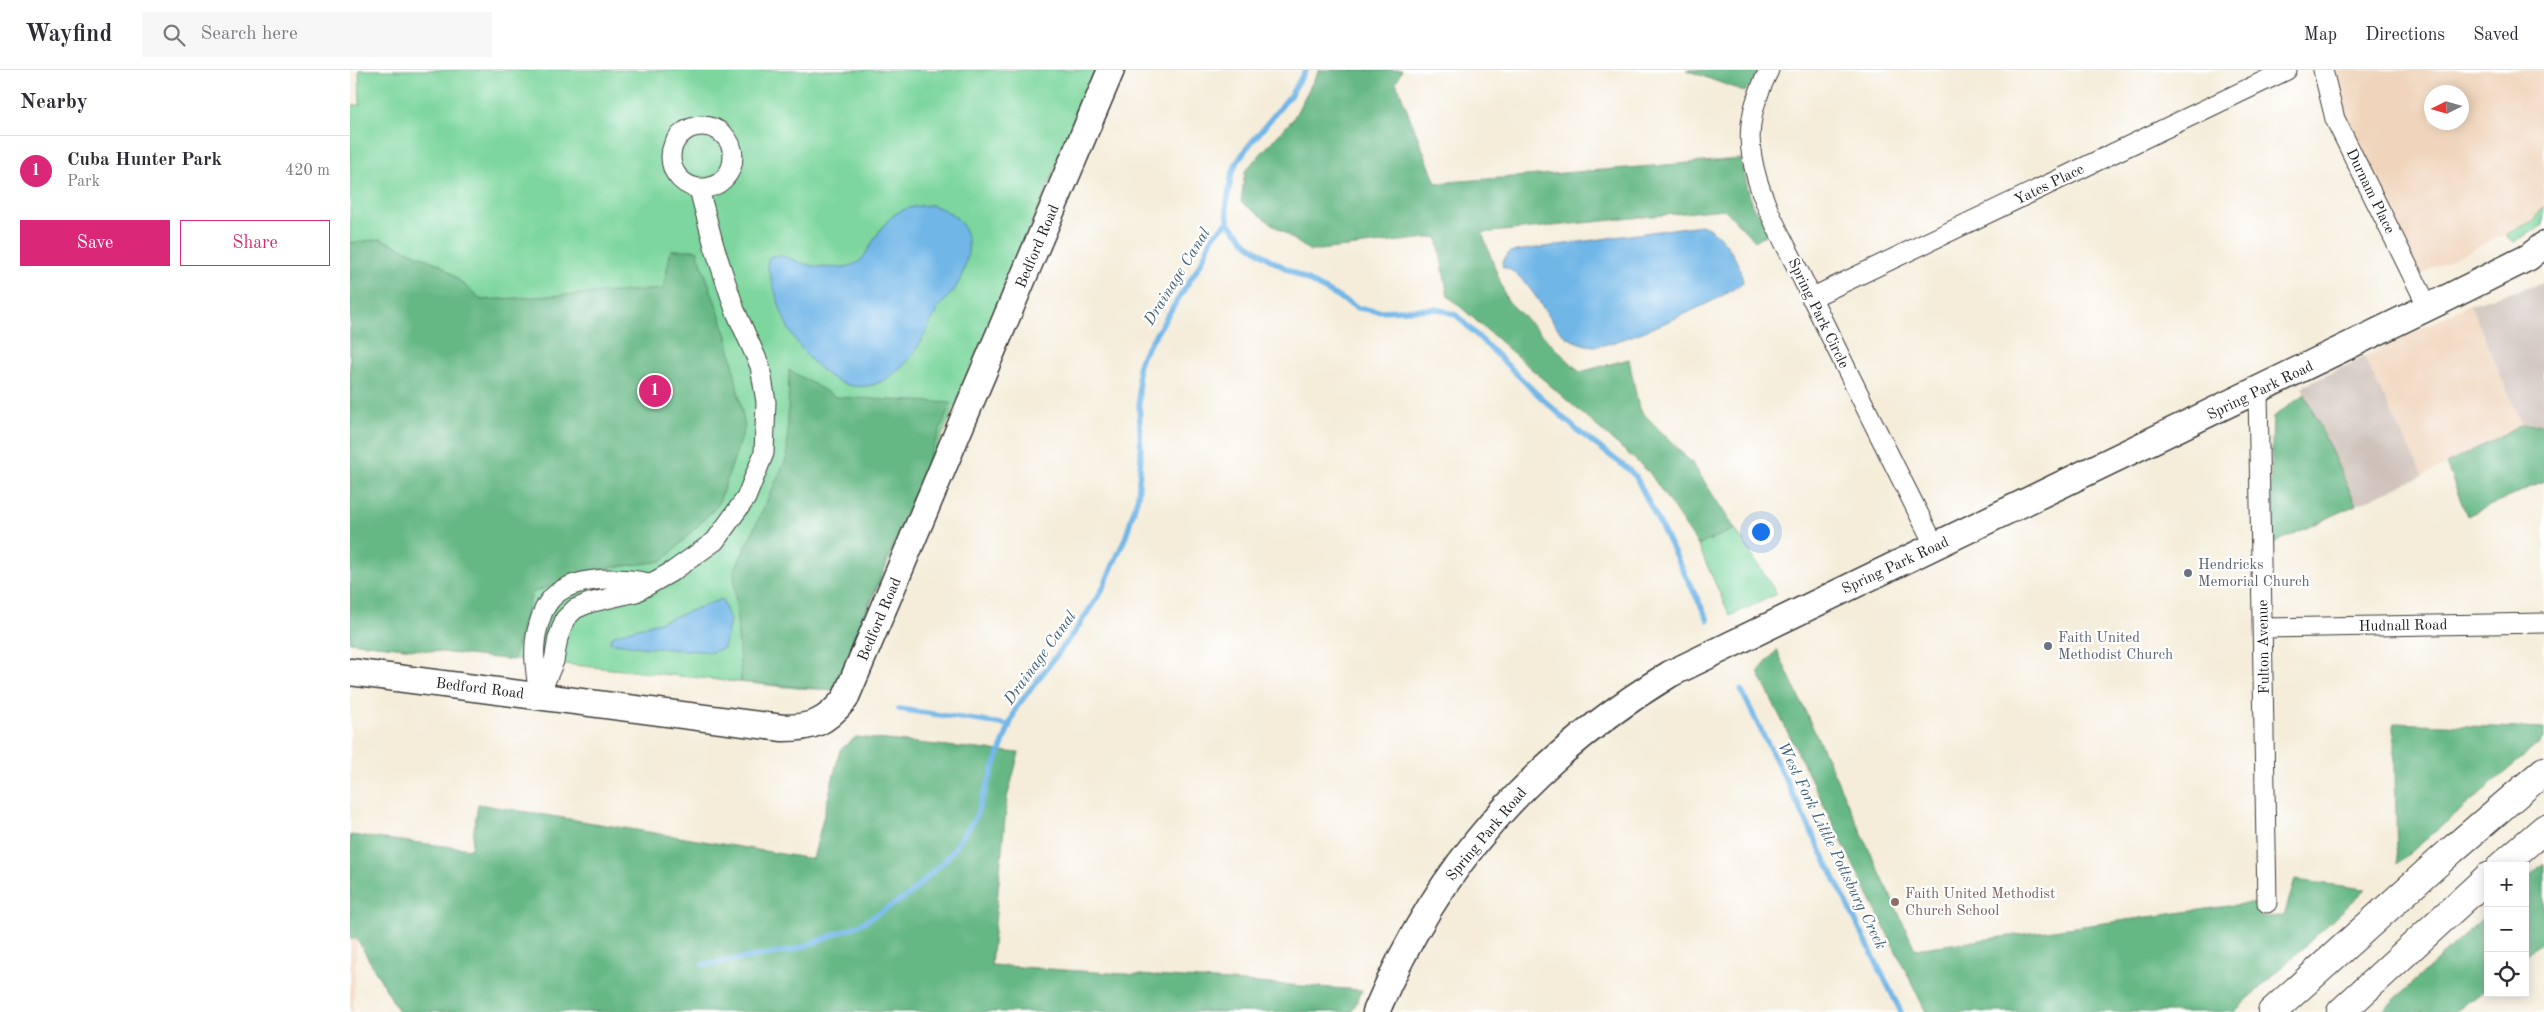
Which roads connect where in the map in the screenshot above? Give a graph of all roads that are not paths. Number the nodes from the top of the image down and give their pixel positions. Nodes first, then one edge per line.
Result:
1 (1112, 70) edge
2 (1769, 70) edge
3 (2288, 70) edge
4 (2323, 70) edge
5 (699, 188) dead end
6 (2539, 252) edge
7 (1811, 298) junction
8 (2428, 307) junction
9 (2258, 391) junction
10 (1935, 546) junction
11 (2544, 623) edge
12 (2262, 628) junction
13 (350, 672) edge
14 (539, 696) junction
15 (2544, 772) edge
16 (2544, 829) edge
17 (2506, 862) edge
18 (2484, 881) edge
19 (2268, 903) dead end
20 (1376, 1012) edge
21 (2272, 1012) edge
22 (2341, 1012) edge

1 - 14 main road, Bedford Road
2 - 7 street, Spring Park Circle
3 - 7 street, Yates Place
4 - 8 street, Durnam Place
5 - 14 street
6 - 8 main road, Spring Park Road
7 - 10 street, Spring Park Circle
8 - 9 main road, Spring Park Road
9 - 10 main road, Spring Park Road
9 - 12 street, Fulton Avenue
10 - 20 main road, Spring Park Road
11 - 12 street, Hudnall Road
12 - 19 street, Fulton Avenue
13 - 14 main road, Bedford Road
15 - 21 highway
16 - 17 highway
18 - 22 highway

